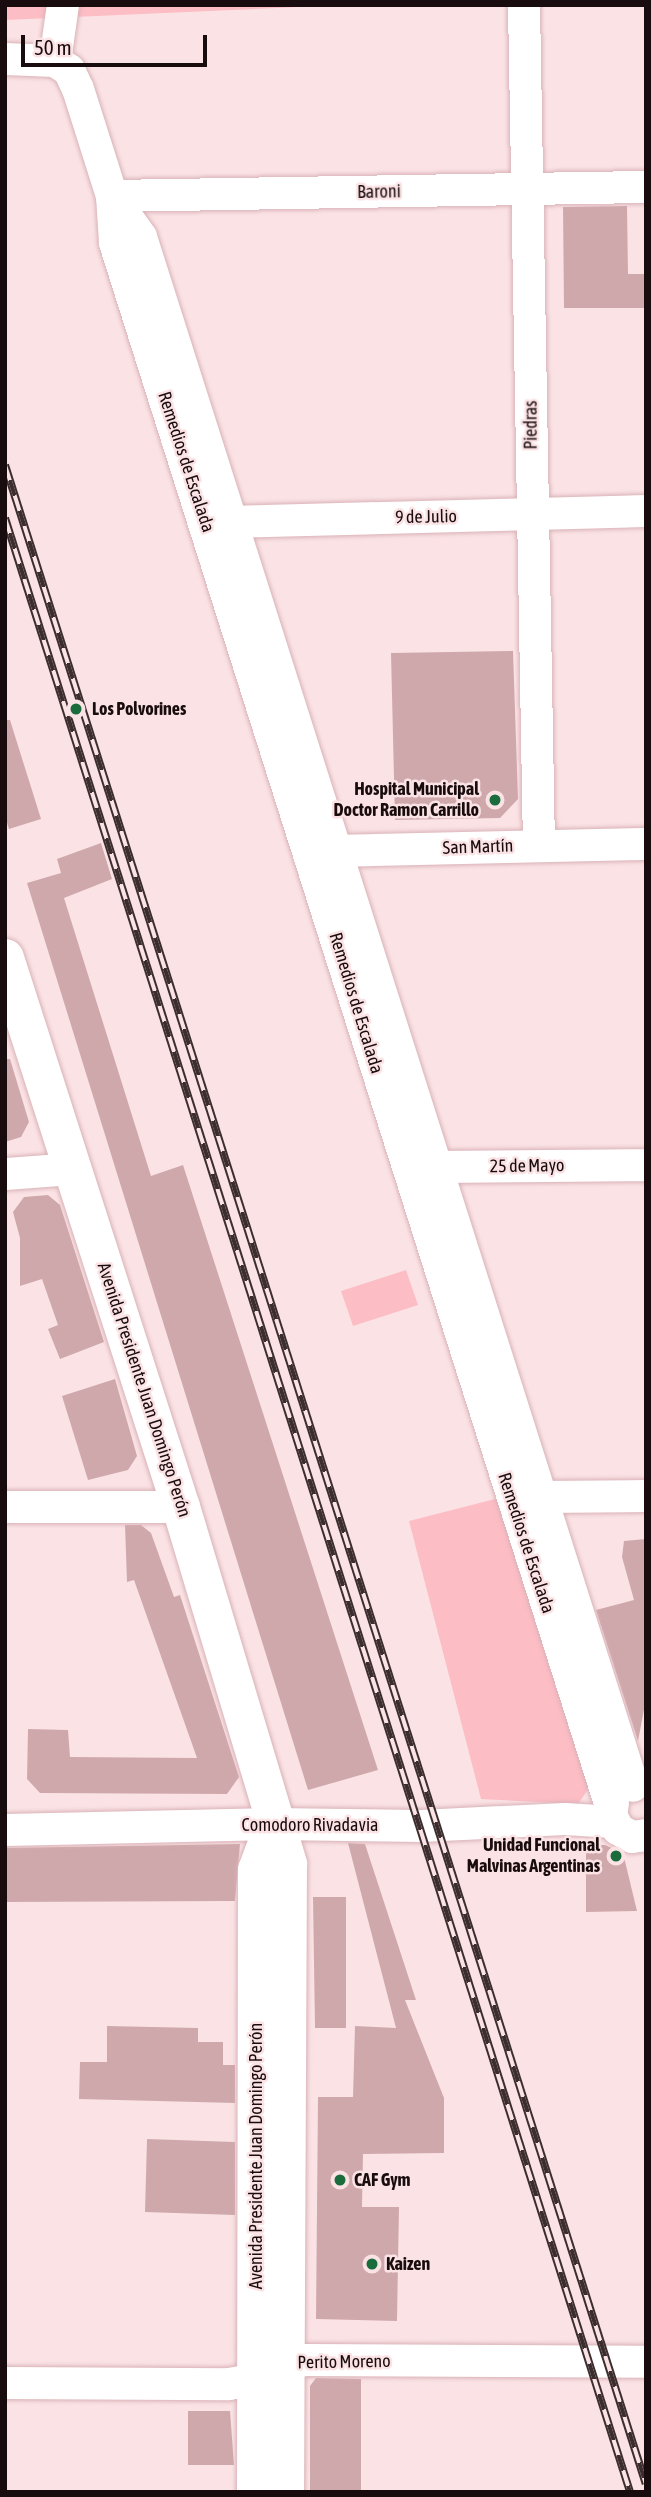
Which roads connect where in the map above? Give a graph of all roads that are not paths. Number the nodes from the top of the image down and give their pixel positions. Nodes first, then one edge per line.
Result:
1 (63, 5) edge
2 (524, 5) edge
3 (5, 59) edge
4 (55, 61) junction
5 (646, 187) edge
6 (530, 190) junction
7 (112, 196) junction
8 (646, 511) edge
9 (531, 515) junction
10 (217, 524) junction
11 (539, 845) junction
12 (646, 845) edge
13 (323, 855) junction
14 (5, 958) edge
15 (646, 1165) edge
16 (73, 1169) junction
17 (423, 1173) junction
18 (5, 1174) edge
19 (646, 1496) edge
20 (527, 1502) junction
21 (5, 1507) edge
22 (181, 1507) junction
23 (634, 1819) edge
24 (274, 1824) junction
25 (5, 1830) edge
26 (646, 2362) edge
27 (269, 2371) junction
28 (5, 2383) edge
29 (256, 2492) edge
30 (285, 2492) edge

1 - 4 street
2 - 6 street, Piedras
3 - 4 street
4 - 7 street, Remedios de Escalada
5 - 6 street, Baroni
6 - 7 street, Baroni
6 - 9 street, Piedras
7 - 10 street, Remedios de Escalada
8 - 9 street, 9 de Julio
9 - 10 street, 9 de Julio
9 - 11 street, Piedras
10 - 13 street, Remedios de Escalada
11 - 12 street, San Martín
11 - 13 street, San Martín
13 - 17 street, Remedios de Escalada
14 - 16 main road, Avenida Presidente Juan Domingo Perón
15 - 17 street, 25 de Mayo
16 - 18 street
16 - 22 main road, Avenida Presidente Juan Domingo Perón
17 - 20 street, Remedios de Escalada
19 - 20 street
20 - 23 street, Remedios de Escalada
21 - 22 street
22 - 24 main road, Avenida Presidente Juan Domingo Perón
23 - 24 street, Comodoro Rivadavia
24 - 25 street, Comodoro Rivadavia
24 - 27 main road, Avenida Presidente Juan Domingo Perón
26 - 27 street, Perito Moreno
27 - 28 street, Perito Moreno
27 - 29 main road, Avenida Presidente Juan Domingo Perón
27 - 30 main road, Avenida Presidente Juan Domingo Perón

